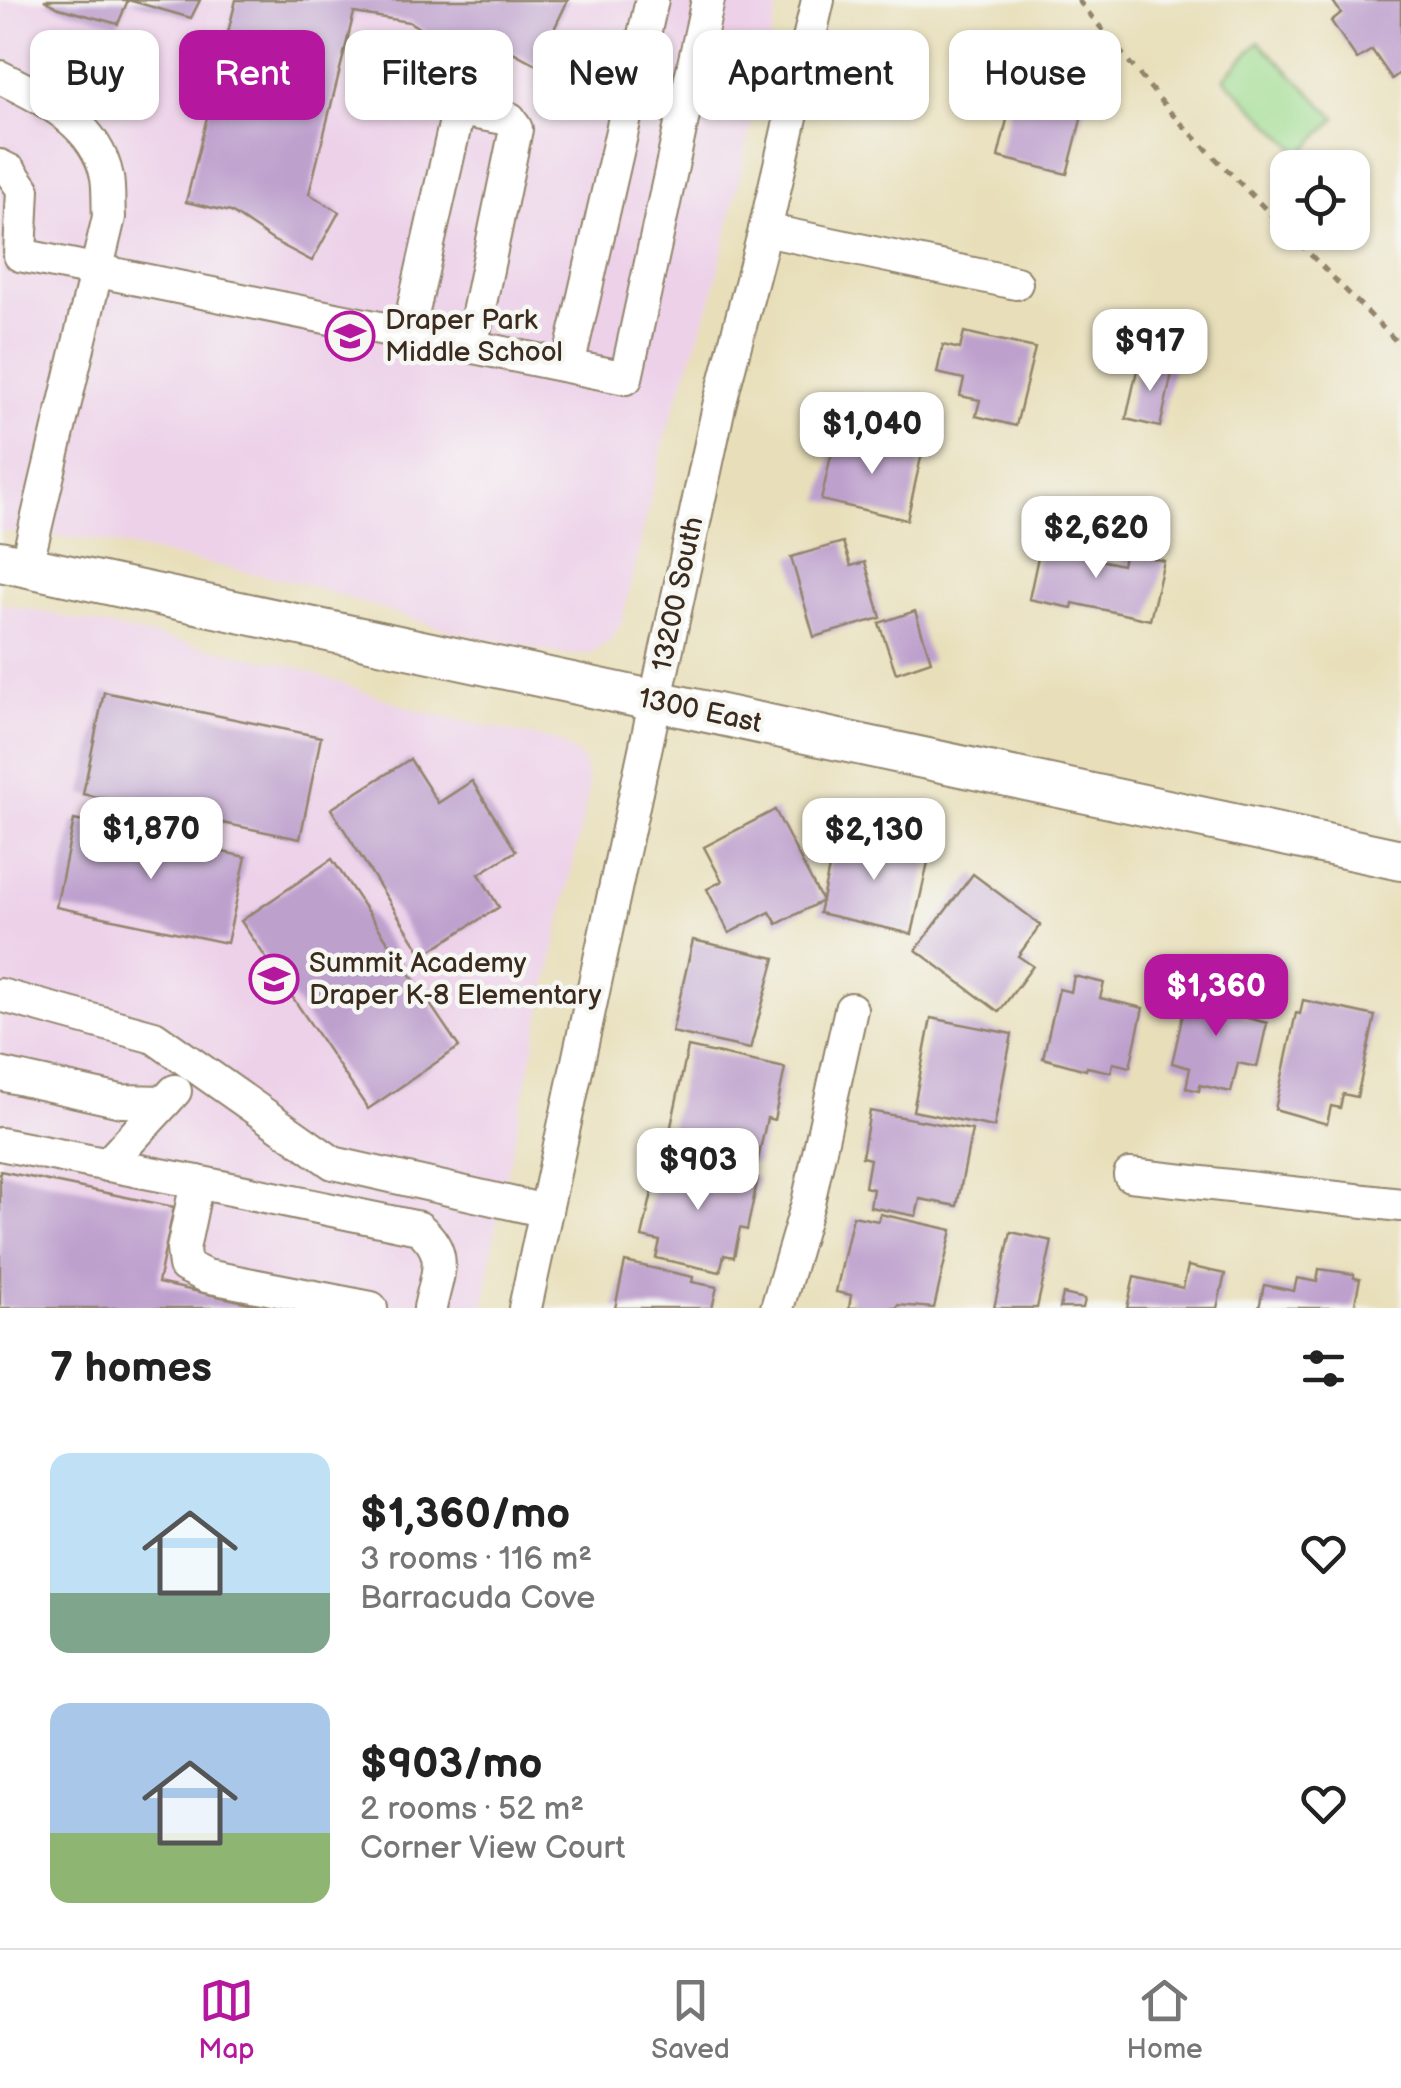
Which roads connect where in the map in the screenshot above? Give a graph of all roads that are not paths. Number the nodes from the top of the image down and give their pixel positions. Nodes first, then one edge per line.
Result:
1 (652, 0) edge
2 (708, 0) edge
3 (818, 0) edge
4 (0, 77) edge
5 (0, 166) edge
6 (765, 230) junction
7 (95, 270) junction
8 (1016, 283) dead end
9 (408, 334) junction
10 (471, 346) junction
11 (568, 366) junction
12 (13, 564) edge
13 (655, 702) junction
14 (1401, 860) edge
15 (0, 995) edge
16 (850, 1009) dead end
17 (196, 1068) junction
18 (0, 1074) edge
19 (165, 1102) junction
20 (0, 1144) edge
21 (107, 1164) junction
22 (1130, 1175) dead end
23 (197, 1182) junction
24 (1401, 1205) edge
25 (546, 1211) junction
26 (370, 1308) edge
27 (430, 1308) edge
28 (525, 1308) edge
29 (776, 1308) edge

1 - 11 street
2 - 11 street
3 - 6 street, 13200 South
4 - 7 street
5 - 7 street
6 - 8 street
6 - 13 street, 13200 South
7 - 9 street
7 - 12 street
9 - 10 street
9 - 10 street
10 - 11 street
12 - 13 main road, 1300 East
13 - 14 main road, 1300 East
13 - 25 street, 13200 South
15 - 17 street
16 - 29 street
17 - 19 street
17 - 25 street
18 - 19 street
19 - 21 street
20 - 21 street
21 - 23 street
22 - 24 street
23 - 26 street
23 - 27 street
25 - 28 street, 13200 South

